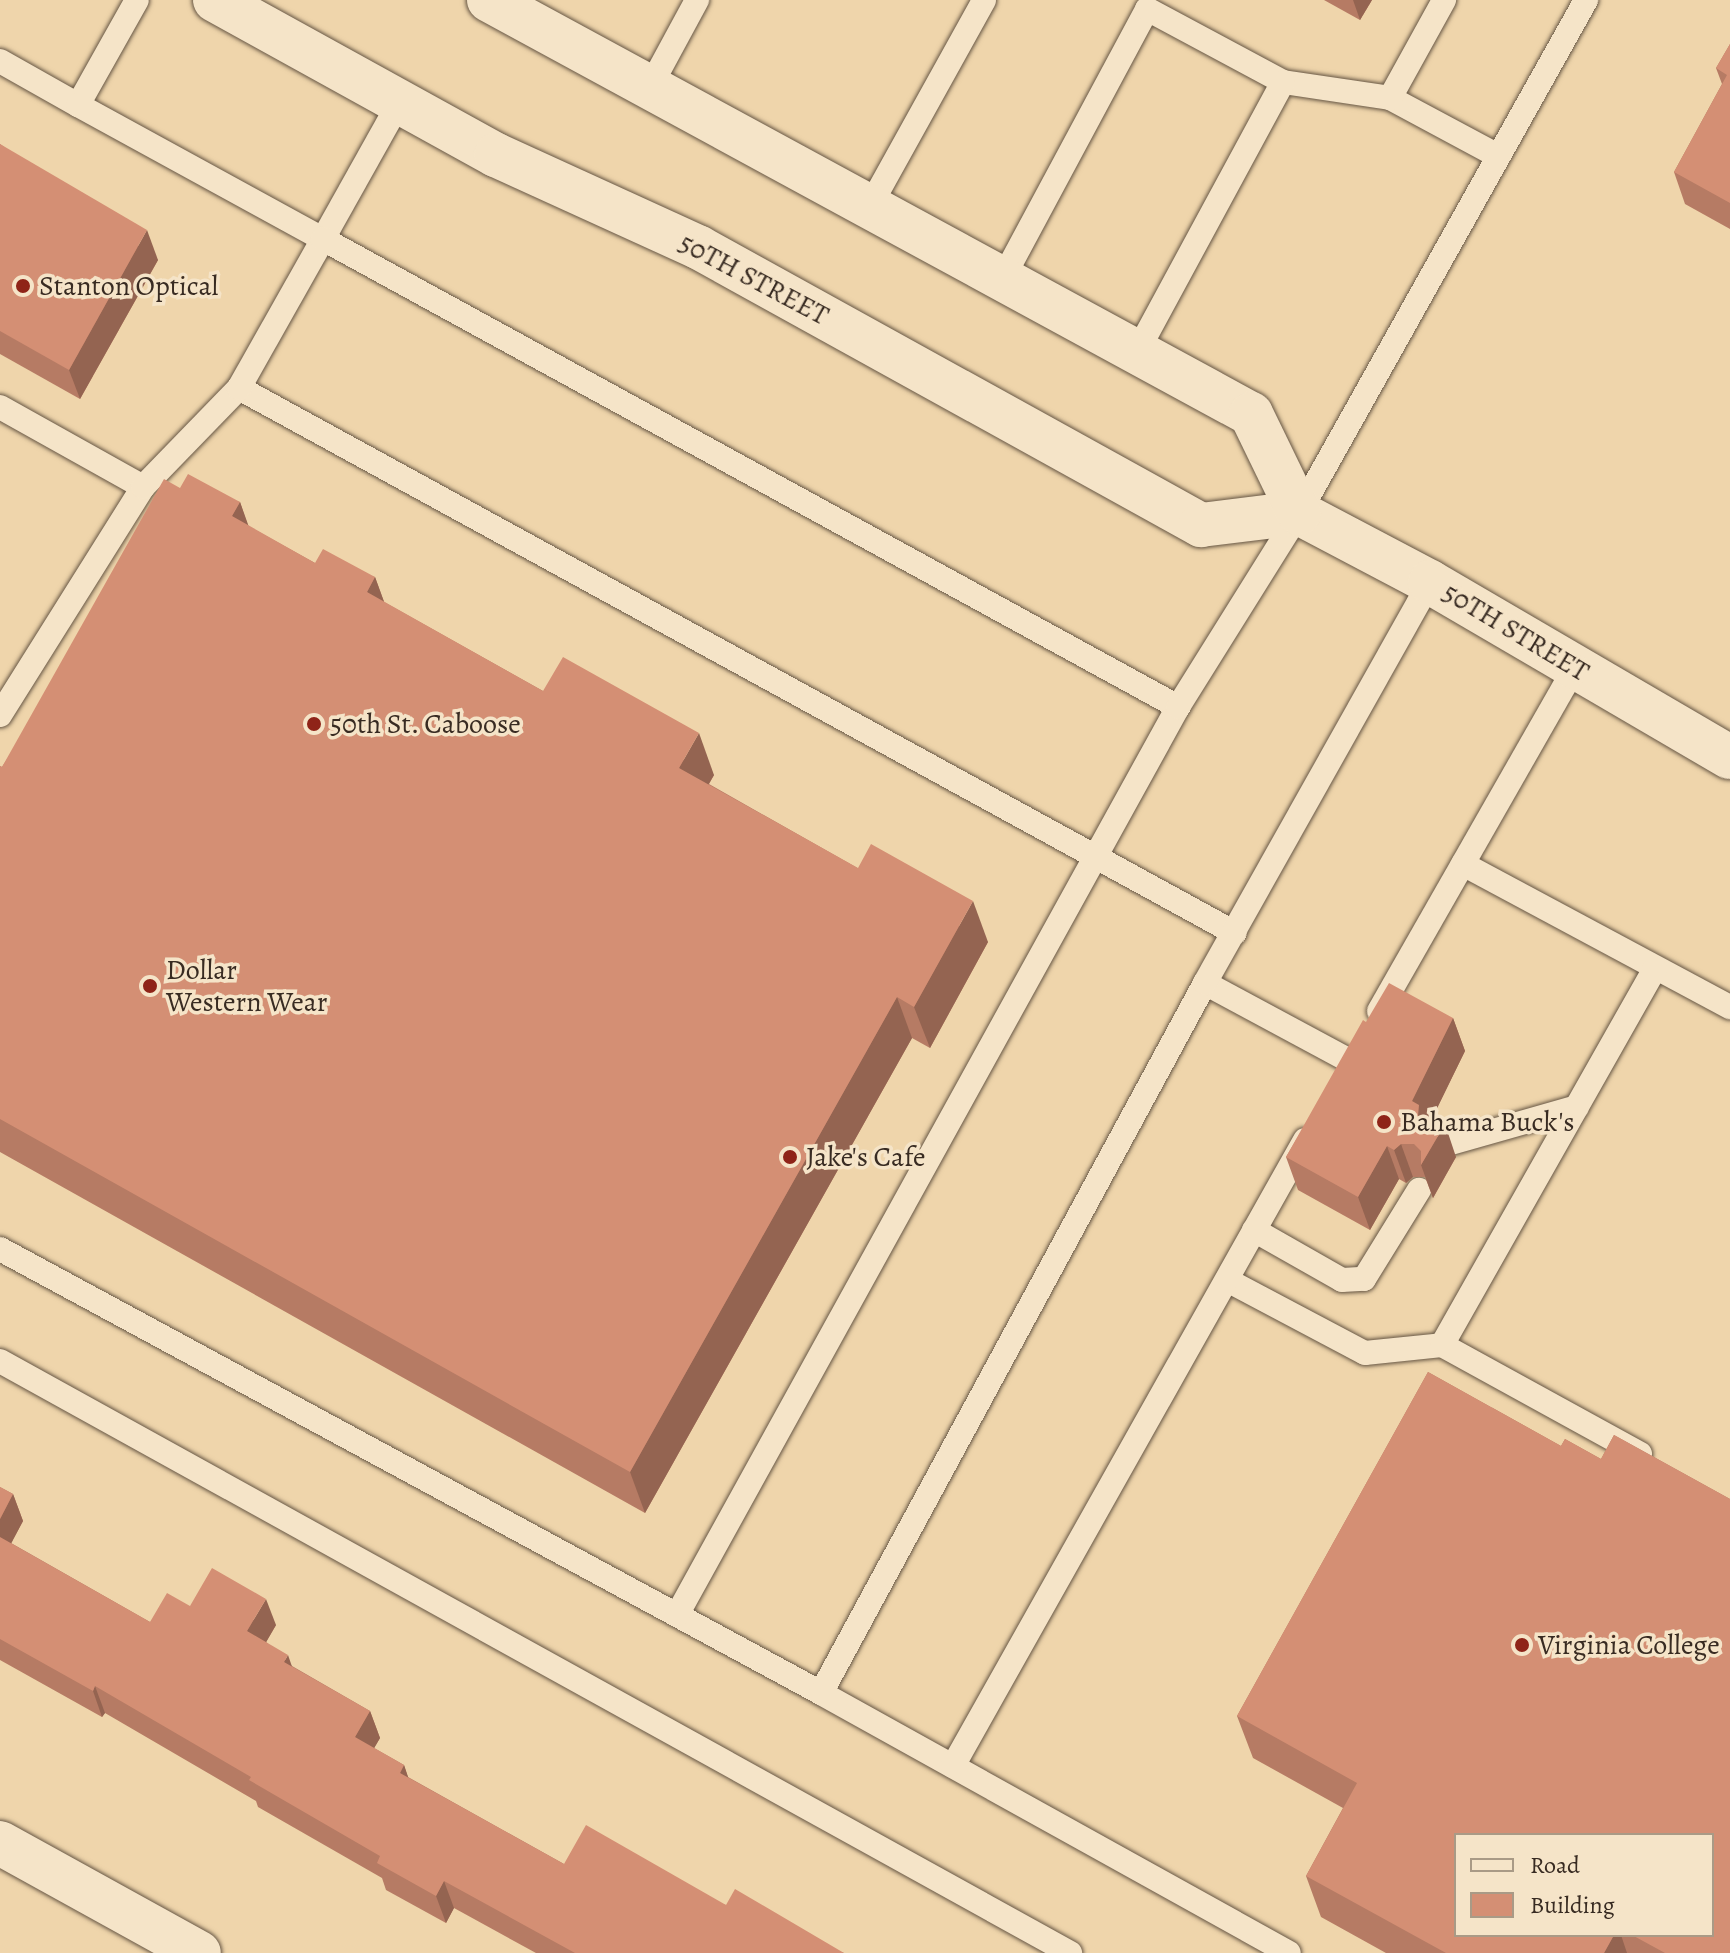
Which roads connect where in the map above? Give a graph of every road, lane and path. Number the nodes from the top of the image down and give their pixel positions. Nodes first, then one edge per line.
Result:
1 (137, 0) edge
2 (215, 0) edge
3 (697, 0) edge
4 (984, 0) edge
5 (1444, 0) edge
6 (1586, 0) edge
7 (510, 5) edge
8 (0, 61) edge
9 (1283, 82) junction
10 (650, 87) junction
11 (1390, 98) junction
12 (400, 101) junction
13 (78, 105) junction
14 (1498, 156) junction
15 (870, 206) junction
16 (323, 239) junction
17 (1003, 278) junction
18 (1138, 350) junction
19 (239, 388) junction
20 (0, 407) edge
21 (143, 487) junction
22 (1299, 513) junction
23 (1430, 582) junction
24 (1575, 667) junction
25 (1178, 707) junction
26 (0, 715) edge
27 (1730, 757) edge
28 (1095, 858) junction
29 (1463, 864) junction
30 (1235, 933) junction
31 (1655, 969) junction
32 (1205, 983) junction
33 (1730, 1007) edge
34 (1350, 1061) junction
35 (1335, 1087) edge
36 (1577, 1107) junction
37 (1320, 1113) edge
38 (1444, 1145) edge
39 (1419, 1190) edge
40 (1254, 1230) junction
41 (0, 1249) edge
42 (1227, 1280) junction
43 (1442, 1345) junction
44 (0, 1361) edge
45 (1659, 1464) edge
46 (677, 1615) junction
47 (821, 1693) junction
48 (953, 1766) junction
49 (0, 1843) edge
50 (199, 1953) edge
51 (1070, 1953) edge
52 (1289, 1953) edge

1 - 13 lane
2 - 12 main road, 50TH STREET
3 - 10 lane
4 - 15 lane
5 - 11 lane
6 - 14 lane
7 - 10 main road
8 - 13 lane
9 - 11 lane
9 - 17 lane
9 - 18 lane
10 - 15 main road
11 - 14 lane
12 - 16 lane
12 - 22 main road, 50TH STREET
13 - 16 lane
14 - 22 lane
15 - 17 main road
16 - 19 lane
16 - 25 lane
17 - 18 main road
18 - 22 main road
19 - 21 lane
19 - 28 lane
20 - 21 lane
21 - 26 lane
22 - 23 main road, 50TH STREET
22 - 25 lane
23 - 24 main road, 50TH STREET
23 - 30 lane
24 - 27 main road, 50TH STREET
24 - 29 lane
25 - 28 lane
28 - 30 lane
28 - 46 lane
29 - 31 lane
29 - 34 lane
30 - 32 lane
31 - 33 lane
31 - 36 lane
32 - 34 lane
32 - 47 lane
34 - 35 lane
36 - 38 lane
36 - 43 lane
37 - 40 lane
39 - 40 lane
40 - 42 lane
41 - 46 lane
42 - 43 lane
42 - 48 lane
43 - 45 lane
44 - 51 lane
46 - 47 lane
47 - 48 lane
48 - 52 lane
49 - 50 main road

